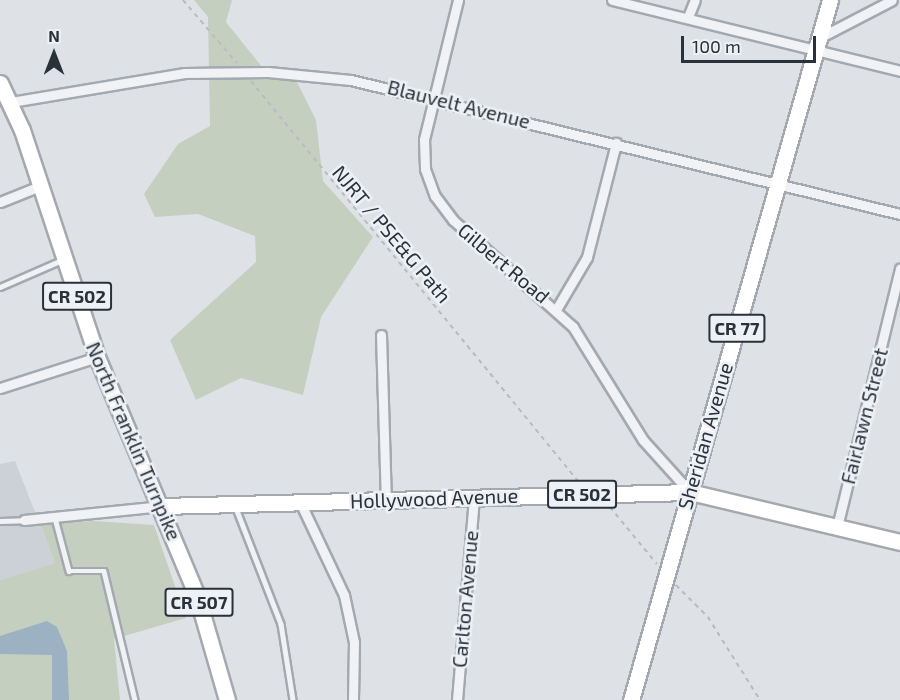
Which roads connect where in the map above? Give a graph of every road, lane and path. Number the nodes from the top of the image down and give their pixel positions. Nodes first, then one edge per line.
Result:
1 (183, 0) edge
2 (458, 0) edge
3 (612, 0) edge
4 (695, 0) edge
5 (830, 0) edge
6 (892, 0) edge
7 (688, 17) junction
8 (818, 44) junction
9 (900, 71) edge
10 (244, 72) junction
11 (0, 83) edge
12 (433, 97) junction
13 (10, 102) junction
14 (616, 143) junction
15 (778, 184) junction
16 (40, 186) junction
17 (0, 202) edge
18 (900, 214) edge
19 (64, 259) junction
20 (900, 269) edge
21 (0, 287) edge
22 (557, 308) junction
23 (381, 335) dead end
24 (97, 357) junction
25 (0, 388) edge
26 (582, 486) dead end
27 (690, 492) junction
28 (474, 497) junction
29 (386, 499) junction
30 (605, 501) dead end
31 (234, 502) junction
32 (300, 502) junction
33 (162, 506) junction
34 (54, 518) junction
35 (24, 520) joint
36 (0, 521) edge
37 (837, 527) junction
38 (900, 542) edge
39 (659, 567) dead end
40 (671, 580) dead end
41 (135, 700) edge
42 (227, 700) edge
43 (293, 700) edge
44 (353, 700) edge
45 (457, 700) edge
46 (631, 700) edge
47 (760, 700) edge

1 - 10 path, NJRT / PSE&G Path
2 - 12 street, Gilbert Road
3 - 7 street
4 - 7 street
5 - 8 main road, Sheridan Avenue / CR 77
6 - 8 street
7 - 8 street
8 - 9 street
8 - 15 main road, Sheridan Avenue / CR 77
10 - 12 street, Blauvelt Avenue
10 - 13 street, Blauvelt Avenue
10 - 26 path, NJRT / PSE&G Path
11 - 13 main road, North Franklin Turnpike / CR 502
12 - 14 street, Blauvelt Avenue
12 - 22 street, Gilbert Road
13 - 16 main road, North Franklin Turnpike / CR 502
14 - 15 street, Blauvelt Avenue
14 - 22 street
15 - 18 street, Blauvelt Avenue
15 - 27 main road, Sheridan Avenue / CR 77
16 - 17 street
16 - 19 main road, North Franklin Turnpike / CR 502
19 - 21 lane
19 - 24 main road, North Franklin Turnpike / CR 502
20 - 37 street, Fairlawn Street
22 - 27 street, Gilbert Road
23 - 29 street
24 - 25 street
24 - 33 main road, North Franklin Turnpike / CR 502
27 - 28 main road, Hollywood Avenue / CR 502
27 - 37 main road, Hollywood Avenue / CR 502
27 - 46 main road, Sheridan Avenue / CR 77
28 - 29 main road, Hollywood Avenue / CR 502
28 - 45 street, Carlton Avenue
29 - 32 main road, Hollywood Avenue / CR 502
30 - 39 path
31 - 32 main road, Hollywood Avenue / CR 502
31 - 33 main road, Hollywood Avenue / CR 502
31 - 43 lane
32 - 44 street
33 - 34 street, Hollywood Avenue
33 - 42 main road, North Franklin Turnpike / CR 507
34 - 35 street, Hollywood Avenue
34 - 41 lane
35 - 36 lane, Hollywood Avenue
37 - 38 main road, Hollywood Avenue / CR 502
40 - 47 path

